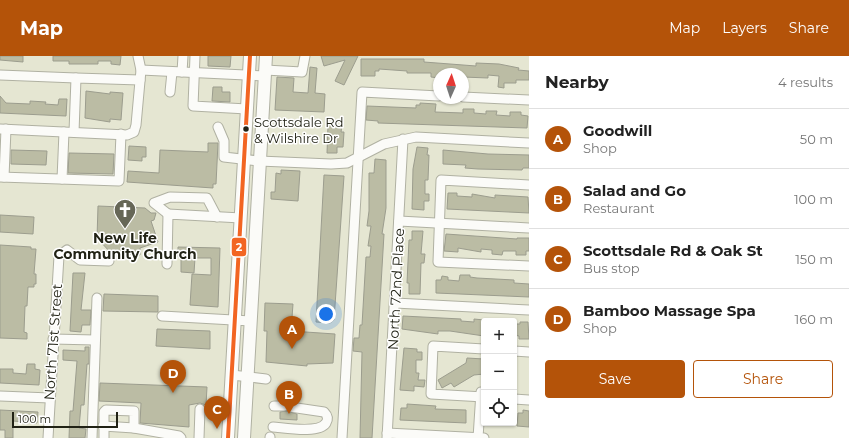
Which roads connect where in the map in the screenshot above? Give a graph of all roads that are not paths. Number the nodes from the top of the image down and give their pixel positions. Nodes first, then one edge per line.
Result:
1 (138, 56) edge
2 (183, 56) edge
3 (195, 56) edge
4 (250, 56) edge
5 (266, 56) edge
6 (305, 56) edge
7 (141, 70) junction
8 (172, 72) junction
9 (182, 72) junction
10 (194, 73) junction
11 (265, 73) junction
12 (0, 75) edge
13 (249, 75) junction
14 (76, 78) junction
15 (140, 80) junction
16 (170, 92) dead end
17 (433, 96) edge
18 (469, 97) edge
19 (529, 100) edge
20 (247, 109) junction
21 (218, 127) dead end
22 (3, 129) edge
23 (64, 132) junction
24 (74, 132) junction
25 (121, 134) junction
26 (403, 139) junction
27 (529, 143) edge
28 (244, 158) junction
29 (358, 159) junction
30 (260, 161) junction
31 (2, 177) edge
32 (62, 179) junction
33 (529, 185) edge
34 (168, 214) junction
35 (217, 216) junction
36 (241, 218) junction
37 (399, 221) junction
38 (439, 223) junction
39 (529, 228) edge
40 (109, 261) dead end
41 (166, 264) dead end
42 (529, 266) edge
43 (97, 298) dead end
44 (395, 303) junction
45 (529, 310) edge
46 (162, 316) dead end
47 (235, 320) junction
48 (251, 321) junction
49 (53, 339) junction
50 (96, 340) junction
51 (481, 349) edge
52 (517, 351) edge
53 (529, 352) edge
54 (232, 375) junction
55 (248, 377) junction
56 (266, 379) dead end
57 (481, 395) edge
58 (0, 396) edge
59 (50, 398) junction
60 (517, 399) edge
61 (529, 400) edge
62 (274, 406) dead end
63 (481, 406) edge
64 (200, 409) dead end
65 (273, 425) dead end
66 (104, 426) junction
67 (134, 428) junction
68 (387, 435) edge
69 (419, 436) edge
70 (48, 438) edge
71 (92, 438) edge
72 (104, 438) edge
73 (181, 438) edge
74 (199, 438) edge
75 (228, 438) edge
76 (244, 438) edge
77 (342, 438) edge
78 (478, 438) edge
79 (484, 438) edge

1 - 7 street
2 - 9 street
3 - 10 street
4 - 13 main road
5 - 11 main road
6 - 11 street
7 - 8 street
7 - 15 street
8 - 9 street
8 - 16 street
9 - 10 street
10 - 13 street
10 - 20 street
11 - 13 street
11 - 30 main road
12 - 14 street
13 - 20 main road
14 - 15 street
14 - 24 street
15 - 25 street
17 - 29 street
18 - 19 street
20 - 28 main road
21 - 28 street
22 - 23 street
22 - 31 street
23 - 24 street
23 - 32 street
24 - 25 street
25 - 32 street
26 - 27 street
26 - 29 street
26 - 37 street, North 72nd Place
28 - 30 street
28 - 36 main road
29 - 30 street
29 - 77 street
30 - 48 main road
31 - 32 street
33 - 38 street
34 - 35 street
34 - 35 street
34 - 41 street
35 - 36 street
36 - 47 main road
37 - 38 street
37 - 44 street, North 72nd Place
38 - 39 street
38 - 42 street
40 - 49 street, North 71st Street
43 - 50 street
44 - 45 street
44 - 68 street, North 72nd Place
46 - 47 street
47 - 48 street
47 - 54 main road
48 - 55 main road
49 - 50 street
49 - 59 street, North 71st Street
50 - 71 street
51 - 57 street
52 - 53 street
54 - 55 street
54 - 75 main road
55 - 56 street
55 - 76 main road
58 - 59 street
59 - 70 street, North 71st Street
60 - 61 street
62 - 65 street
63 - 78 street
64 - 74 street
66 - 67 street
66 - 67 street
66 - 72 street
67 - 73 street
68 - 69 street
69 - 78 street
78 - 79 street

